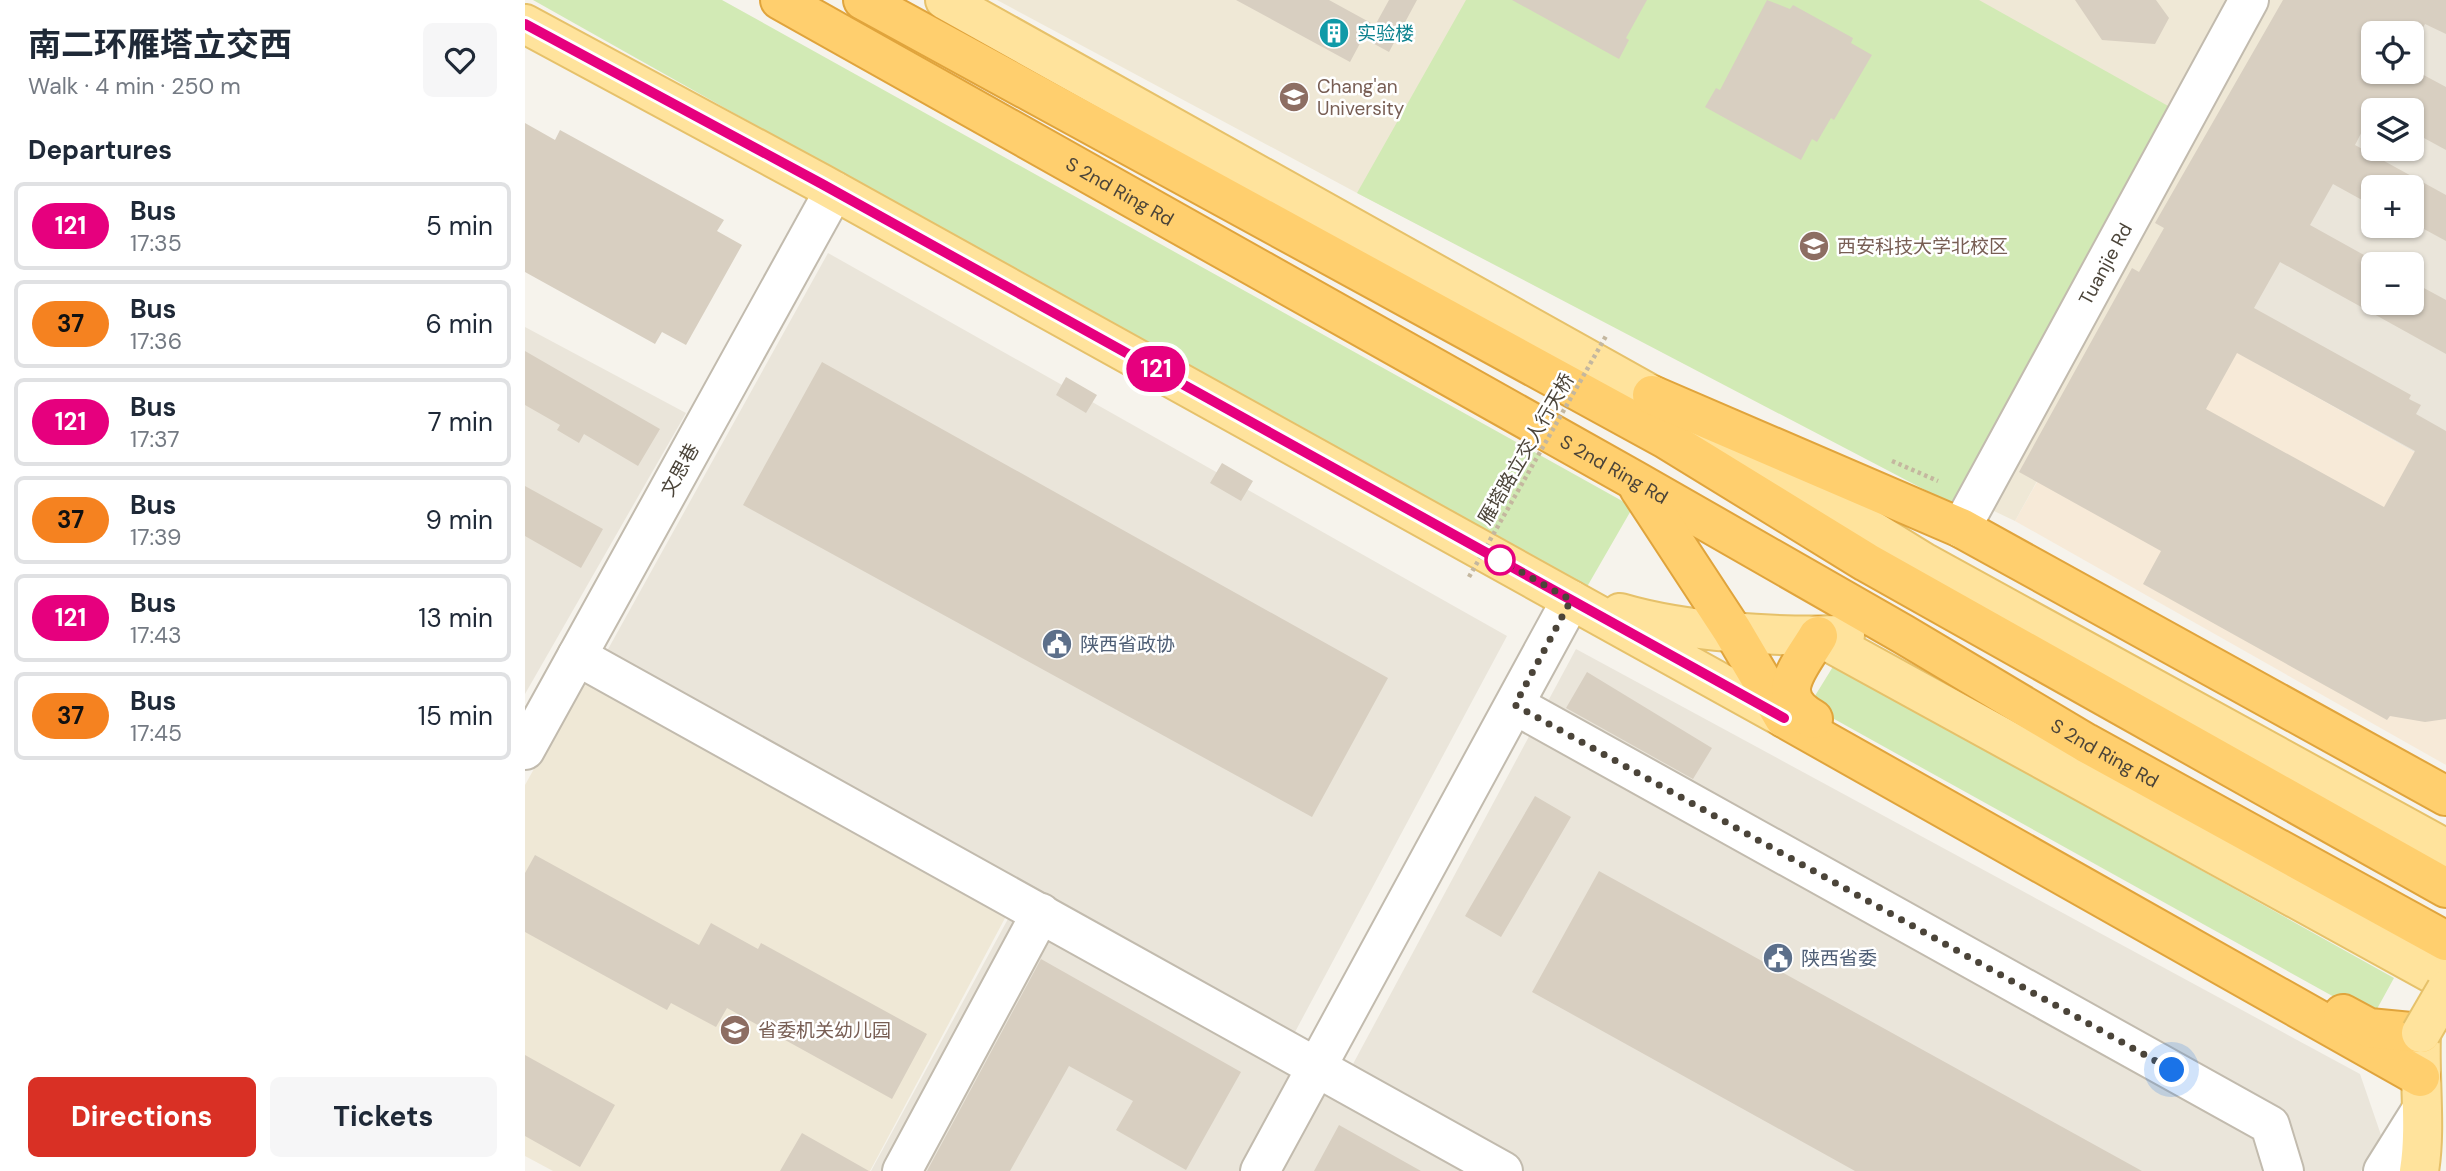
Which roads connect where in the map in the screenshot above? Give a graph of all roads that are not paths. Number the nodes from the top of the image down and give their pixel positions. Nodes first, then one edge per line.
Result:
1 (780, 0) edge
2 (863, 0) edge
3 (945, 0) edge
4 (2249, 0) edge
5 (525, 24) edge
6 (834, 191) junction
7 (1652, 395) junction
8 (1634, 480) junction
9 (1961, 528) junction
10 (1571, 600) junction
11 (1732, 630) junction
12 (1903, 634) junction
13 (1818, 636) junction
14 (577, 656) junction
15 (1515, 705) junction
16 (1784, 718) junction
17 (525, 750) edge
18 (2446, 796) edge
19 (2446, 849) edge
20 (2446, 887) edge
21 (1041, 912) junction
22 (2446, 941) edge
23 (2446, 981) edge
24 (2446, 990) edge
25 (2421, 1033) junction
26 (1318, 1066) junction
27 (2428, 1103) edge
28 (902, 1171) edge
29 (1260, 1171) edge
30 (1503, 1171) edge
31 (2284, 1171) edge
32 (2383, 1171) edge
33 (2419, 1171) edge

1 - 8 highway, S 2nd Ring Rd
2 - 20 highway
3 - 7 main road
4 - 9 street, Tuanjie Rd
5 - 6 main road
6 - 10 main road
6 - 14 street, 文思巷
7 - 9 highway
7 - 19 main road
8 - 11 highway
8 - 12 highway, S 2nd Ring Rd
9 - 18 highway
10 - 11 main road
10 - 15 street
10 - 16 main road
11 - 13 main road
11 - 16 highway
12 - 13 main road
12 - 22 highway, S 2nd Ring Rd
13 - 23 main road
13 - 25 highway
14 - 17 street, 文思巷
14 - 21 street
15 - 26 street
15 - 31 street
16 - 27 highway
21 - 26 street
21 - 28 street
24 - 25 main road, bridge
25 - 27 main road
26 - 29 street
26 - 30 street
27 - 32 street
27 - 33 main road

